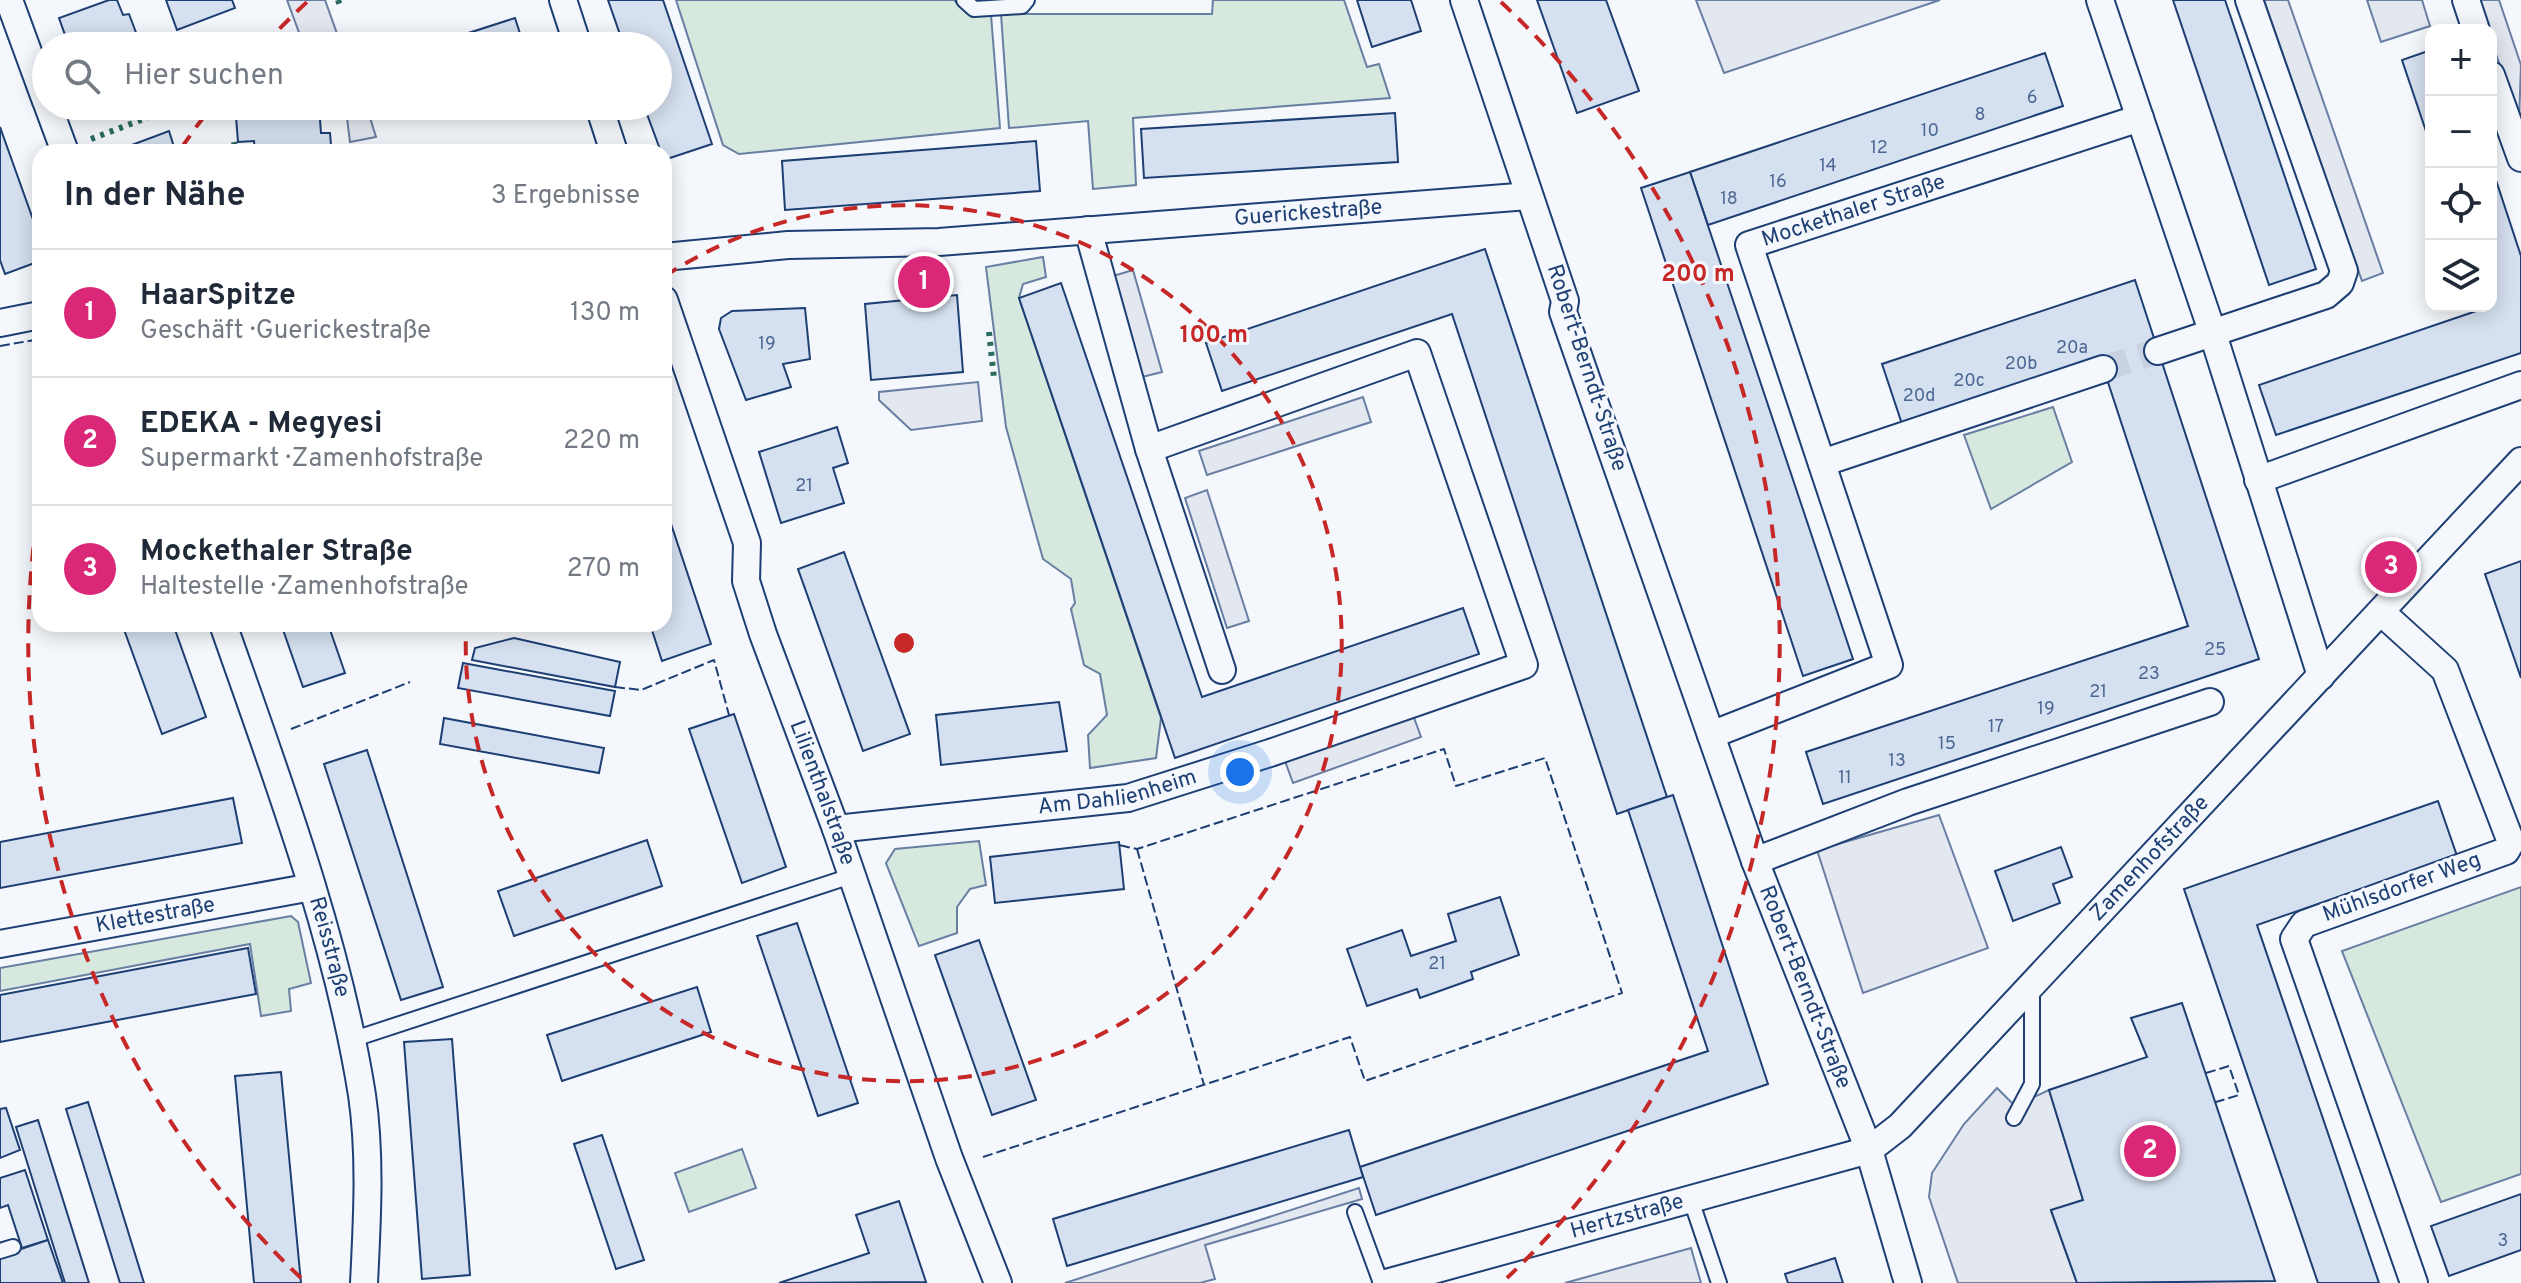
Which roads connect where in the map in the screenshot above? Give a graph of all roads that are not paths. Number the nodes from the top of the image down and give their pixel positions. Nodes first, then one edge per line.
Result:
1 (9, 0) edge
2 (563, 0) edge
3 (964, 0) edge
4 (1027, 0) edge
5 (1464, 0) edge
6 (2100, 0) edge
7 (2249, 0) edge
8 (2466, 0) edge
9 (2474, 24) edge
10 (573, 32) edge
11 (32, 63) edge
12 (2497, 92) edge
13 (2140, 118) junction
14 (53, 120) edge
15 (604, 120) edge
16 (62, 144) edge
17 (611, 144) edge
18 (2521, 158) edge
19 (1529, 196) junction
20 (1088, 230) junction
21 (672, 256) edge
22 (32, 317) edge
23 (0, 323) edge
24 (672, 323) edge
25 (2212, 331) junction
26 (2158, 351) tunnel mouth
27 (2103, 369) tunnel mouth
28 (2521, 385) edge
29 (1149, 449) junction
30 (2521, 461) edge
31 (1822, 463) junction
32 (2258, 480) junction
33 (2381, 612) junction
34 (226, 632) edge
35 (1222, 670) dead end
36 (2321, 676) junction
37 (2210, 702) dead end
38 (1711, 735) junction
39 (836, 829) junction
40 (1755, 861) junction
41 (851, 876) junction
42 (312, 887) junction
43 (0, 944) edge
44 (2032, 986) junction
45 (351, 1040) junction
46 (2014, 1118) dead end
47 (1869, 1150) junction
48 (1691, 1200) junction
49 (1355, 1212) dead end
50 (364, 1283) edge
51 (998, 1283) edge
52 (1384, 1283) edge
53 (1719, 1283) edge
54 (1908, 1283) edge
55 (2414, 1283) edge

1 - 11 street
2 - 10 street
3 - 4 lane
5 - 19 street, Robert-Berndt-Straße
6 - 13 street
7 - 25 street
8 - 9 street
12 - 18 street
13 - 25 street
13 - 31 street, Mockethaler Straße
14 - 16 street
15 - 17 street
19 - 20 street, Guerickestraße
19 - 38 street, Robert-Berndt-Straße
20 - 21 street, Guerickestraße
20 - 29 street
22 - 23 street
24 - 39 street, Lilienthalstraße
25 - 26 street
25 - 32 street
27 - 31 street
28 - 32 street
29 - 35 street
29 - 39 street, Am Dahlienheim
30 - 33 street, Zamenhofstraße
31 - 38 street
32 - 36 street
33 - 36 street, Zamenhofstraße
33 - 55 street, Mühlsdorfer Weg
34 - 42 street, Reisstraße
36 - 44 street, Zamenhofstraße
37 - 40 street
38 - 40 street, Robert-Berndt-Straße
39 - 41 street, Lilienthalstraße
40 - 47 street, Robert-Berndt-Straße
41 - 45 lane
41 - 51 street, Lilienthalstraße
42 - 43 street, Klettestraße
42 - 45 street, Reisstraße
44 - 46 lane
44 - 47 street, Zamenhofstraße
45 - 50 street, Reisstraße
47 - 48 street, Hertzstraße
47 - 54 street
48 - 52 street, Hertzstraße
48 - 53 lane
49 - 52 lane

